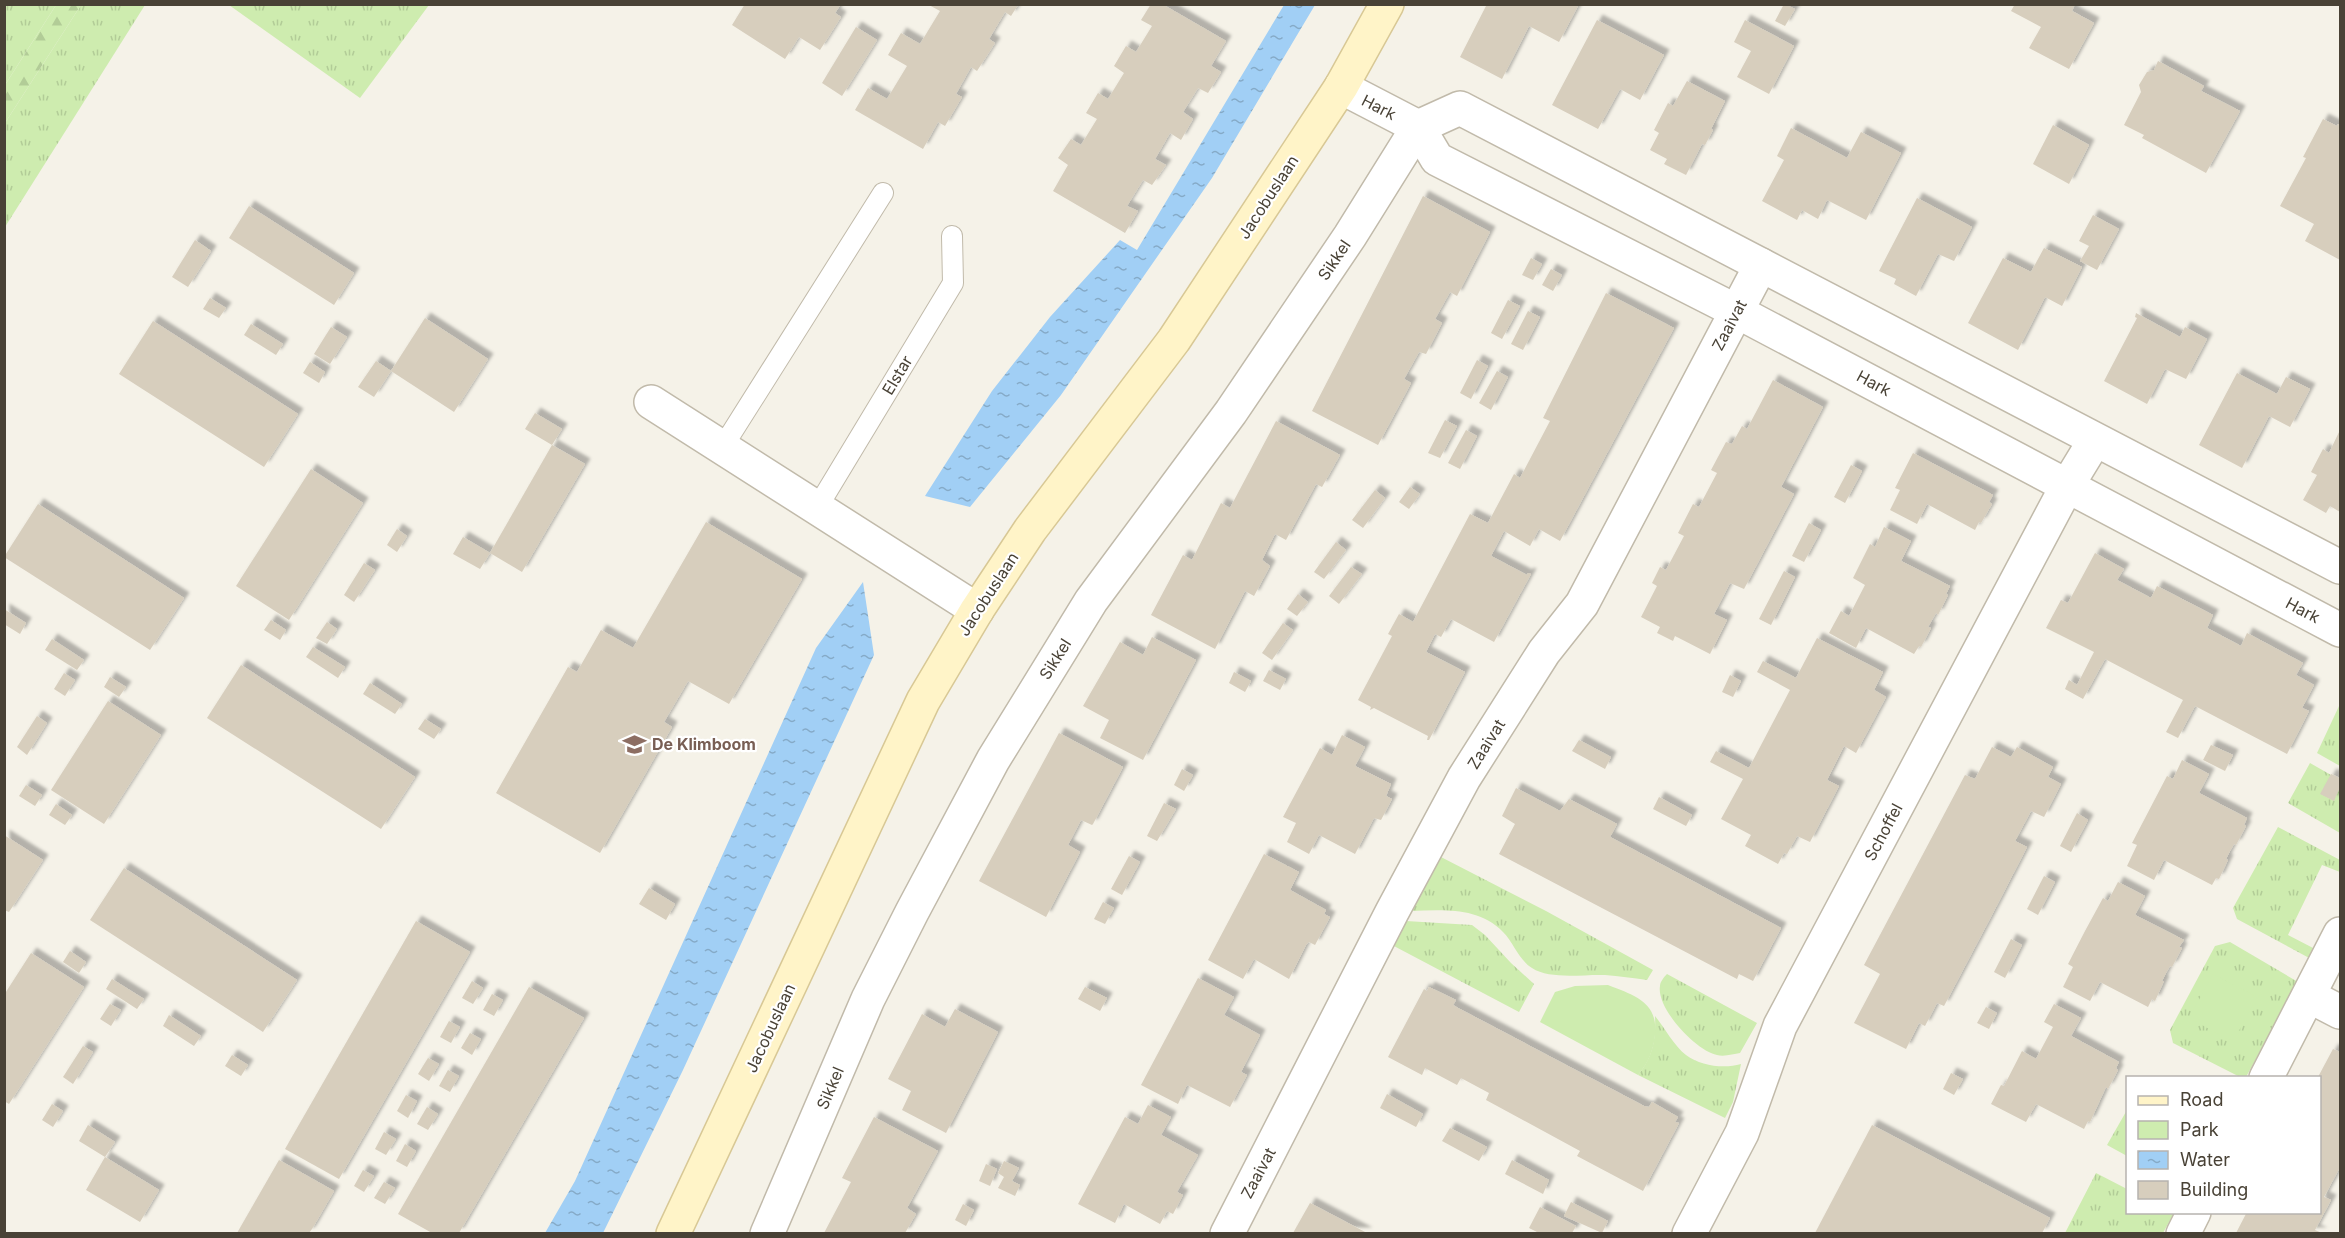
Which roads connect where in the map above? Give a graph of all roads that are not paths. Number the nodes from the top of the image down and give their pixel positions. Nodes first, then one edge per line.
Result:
1 (1387, 4) edge
2 (1341, 87) junction
3 (1418, 127) junction
4 (883, 193) dead end
5 (952, 236) dead end
6 (1761, 265) junction
7 (1736, 311) junction
8 (651, 402) dead end
9 (2095, 440) junction
10 (722, 447) junction
11 (2067, 486) junction
12 (817, 508) junction
13 (2340, 567) edge
14 (977, 610) junction
15 (2340, 630) edge
16 (2340, 934) edge
17 (2309, 996) junction
18 (2340, 1012) edge
19 (2267, 1076) edge
20 (2193, 1214) edge
21 (673, 1233) edge
22 (767, 1233) edge
23 (1227, 1233) edge
24 (1689, 1233) edge
25 (2183, 1233) edge

1 - 2 main road, Jacobuslaan
2 - 3 street, Hark
2 - 14 main road, Jacobuslaan
3 - 6 street
3 - 7 street, Hark
3 - 22 street, Sikkel
4 - 10 lane
5 - 12 lane, Elstar
6 - 7 street, Zaaivat
6 - 9 street
7 - 11 street, Hark
7 - 23 street, Zaaivat
8 - 10 street
9 - 11 street, Schoffel
9 - 13 street
10 - 12 street
11 - 15 street, Hark
11 - 24 street, Schoffel
12 - 14 street
14 - 21 main road, Jacobuslaan
16 - 17 street
17 - 18 street
17 - 19 street
20 - 25 street

